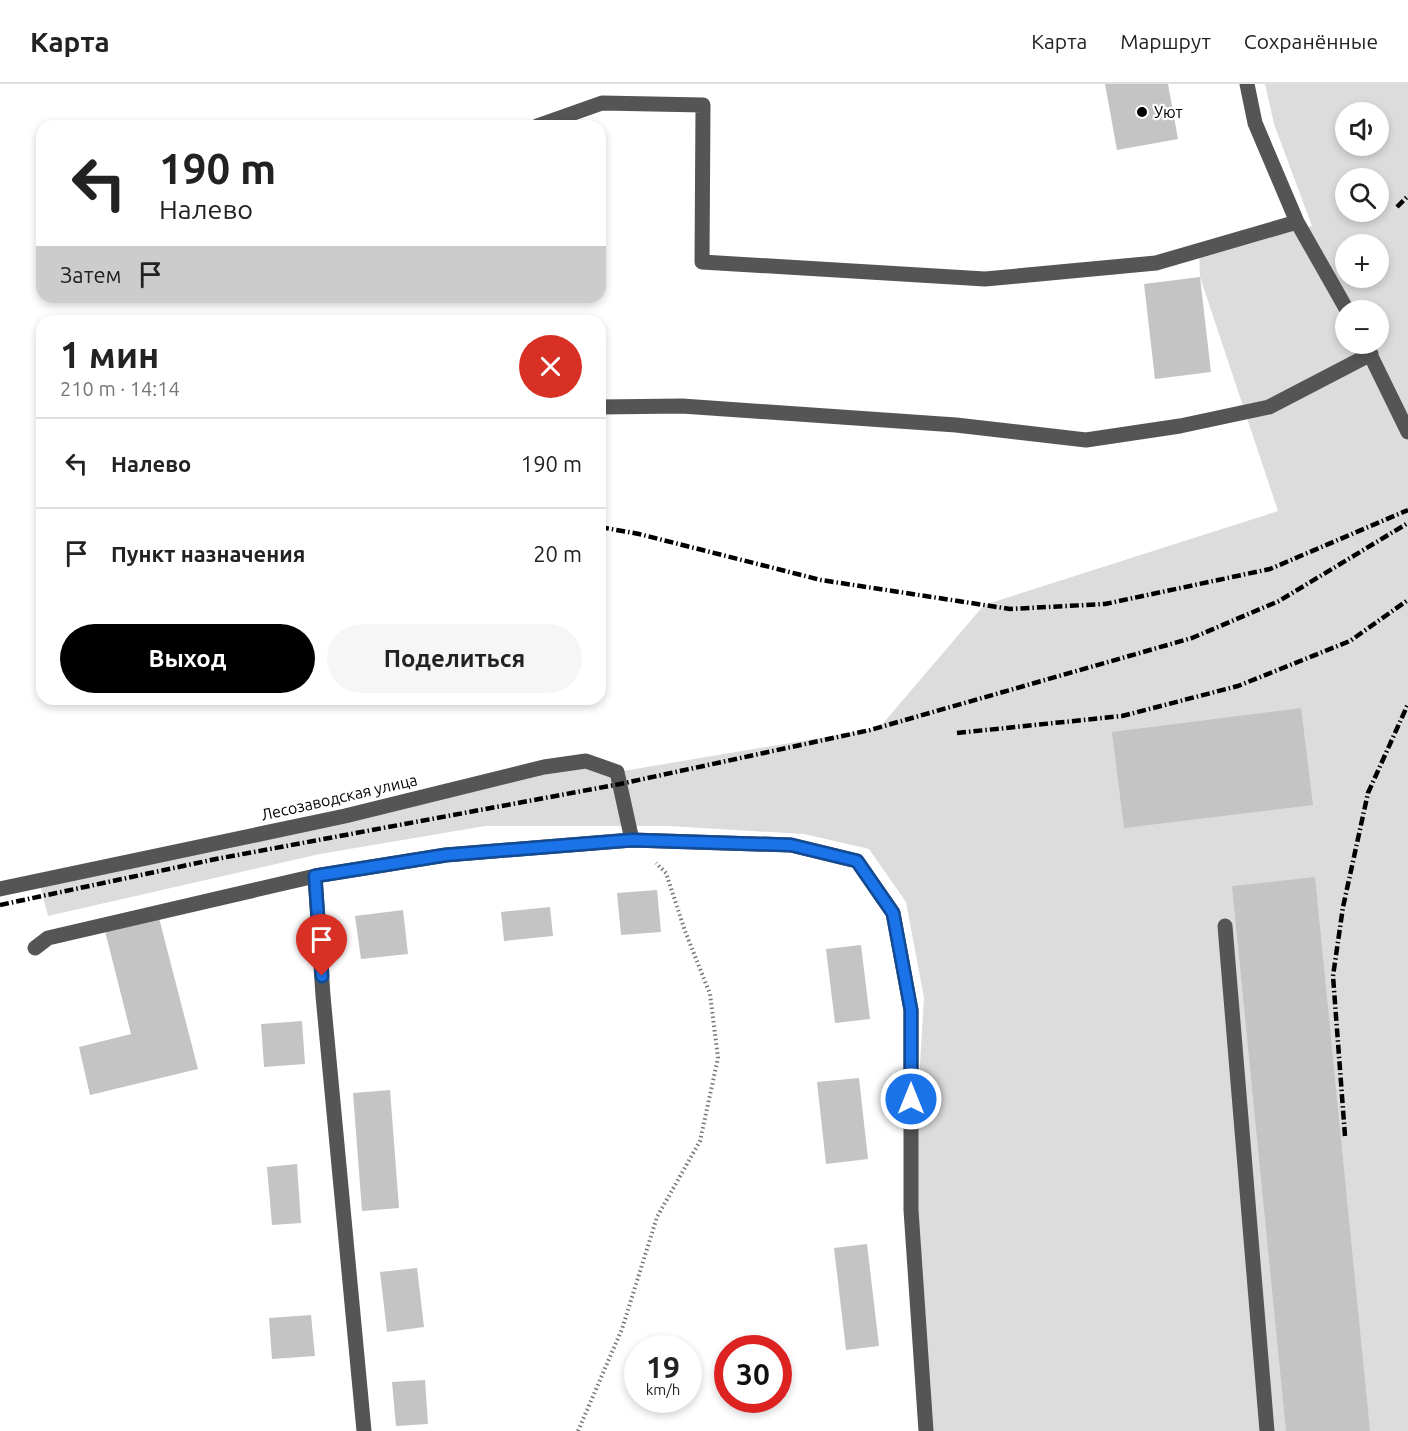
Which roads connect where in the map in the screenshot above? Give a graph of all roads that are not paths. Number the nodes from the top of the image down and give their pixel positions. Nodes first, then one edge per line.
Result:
1 (1247, 84) edge
2 (554, 120) edge
3 (1297, 222) junction
4 (1341, 300) edge
5 (1359, 354) edge
6 (1370, 354) edge
7 (606, 407) edge
8 (1408, 432) edge
9 (632, 840) junction
10 (315, 876) junction
11 (0, 889) edge
12 (1225, 926) dead end
13 (35, 948) dead end
14 (364, 1431) edge
15 (926, 1431) edge
16 (1268, 1431) edge

1 - 3 street
2 - 3 street
3 - 4 street
5 - 7 street
6 - 8 street
9 - 10 street
9 - 11 street, Лесозаводская улица
9 - 15 street
10 - 13 street
10 - 14 street
12 - 16 street

